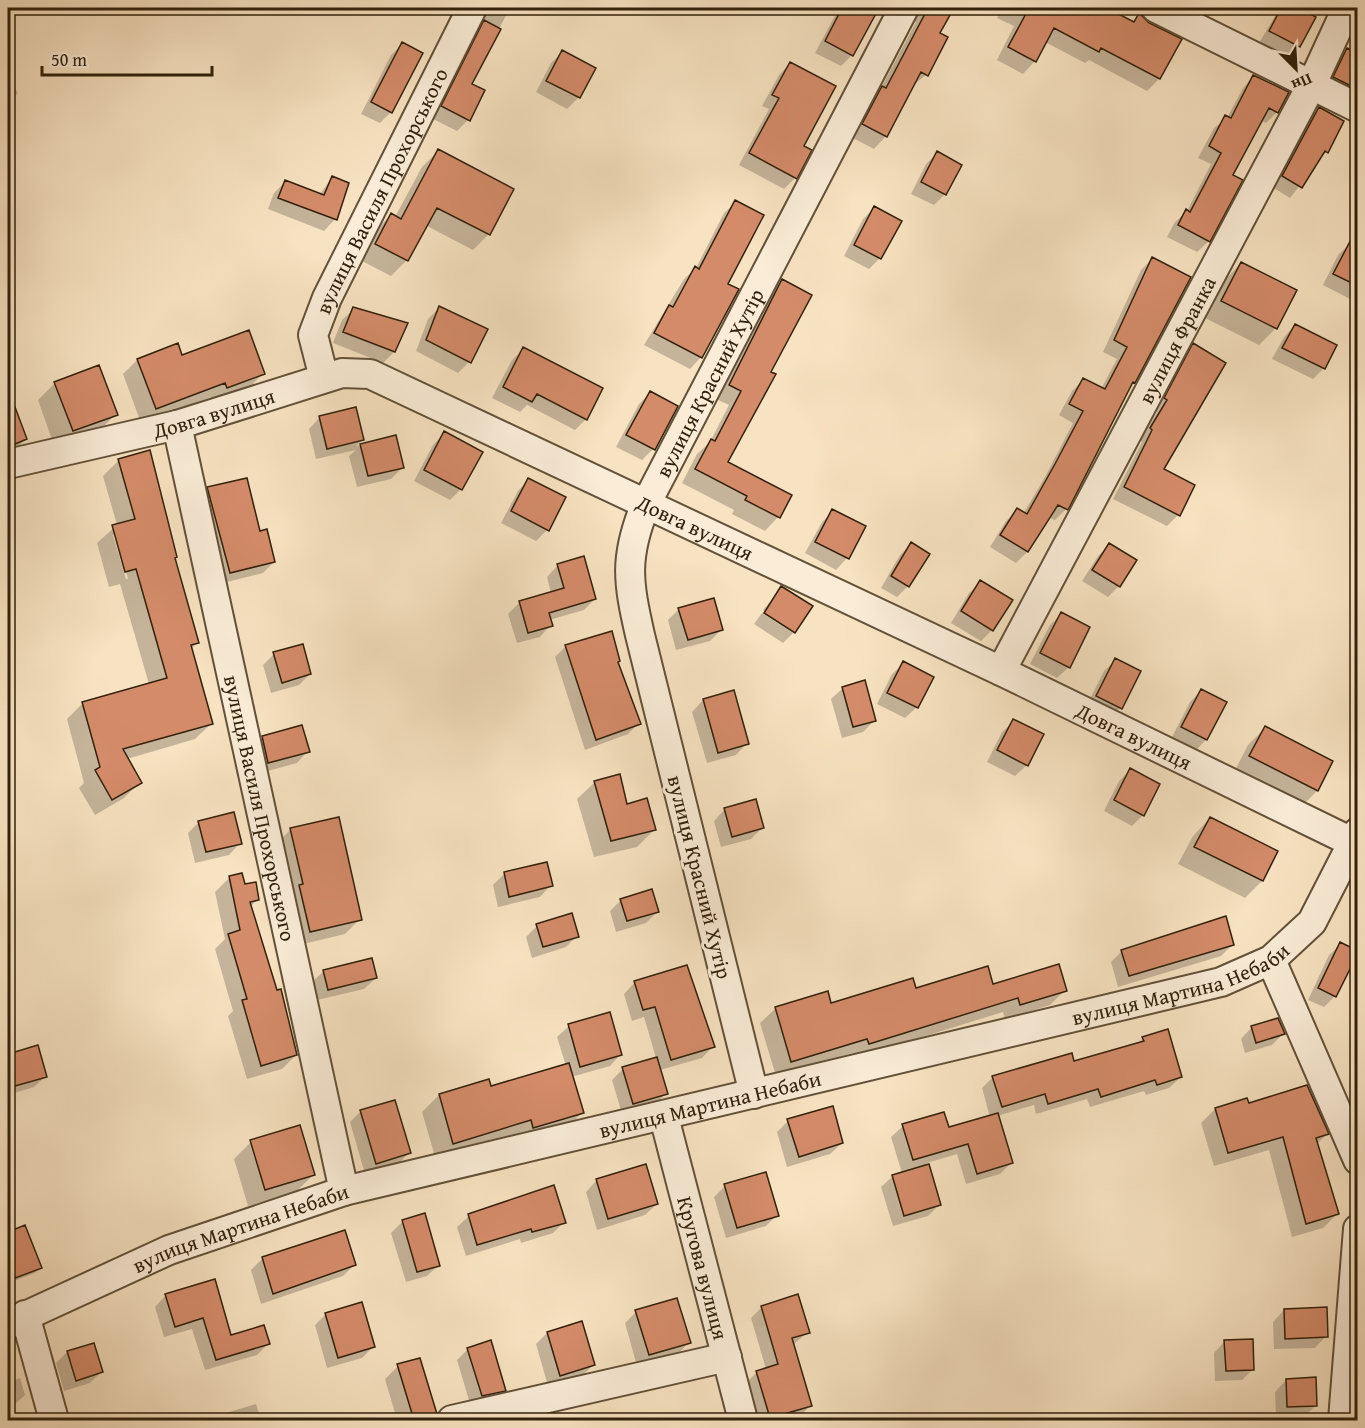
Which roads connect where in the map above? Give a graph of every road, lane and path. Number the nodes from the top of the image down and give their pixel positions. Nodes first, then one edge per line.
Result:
1 (472, 8) edge
2 (904, 8) edge
3 (1156, 8) edge
4 (1347, 8) edge
5 (1311, 86) junction
6 (1358, 108) edge
7 (324, 378) junction
8 (177, 424) junction
9 (8, 464) edge
10 (645, 506) junction
11 (1002, 671) junction
12 (1356, 839) edge
13 (1271, 960) junction
14 (754, 1094) junction
15 (664, 1117) junction
16 (1358, 1160) edge
17 (344, 1191) junction
18 (1358, 1229) edge
19 (16, 1319) edge
20 (728, 1358) junction
21 (54, 1420) edge
22 (452, 1420) edge
23 (743, 1420) edge
24 (1343, 1420) edge

1 - 7 street, вулиця Василя Прохорського
2 - 10 street, вулиця Красний Хутір
3 - 5 street
4 - 5 street, вулиця Франка
5 - 6 street
5 - 11 street, вулиця Франка
7 - 8 street, Довга вулиця
7 - 10 street, Довга вулиця
8 - 9 street, Довга вулиця
8 - 17 street, вулиця Василя Прохорського
10 - 11 street, Довга вулиця
10 - 14 street, вулиця Красний Хутір
11 - 12 street, Довга вулиця
12 - 13 street, вулиця Мартина Небаби
13 - 14 street, вулиця Мартина Небаби
13 - 16 street
14 - 15 street, вулиця Мартина Небаби
15 - 17 street, вулиця Мартина Небаби
15 - 20 street, Кругова вулиця
17 - 19 street, вулиця Мартина Небаби
18 - 24 street
19 - 21 street
20 - 22 street
20 - 23 street, Кругова вулиця

